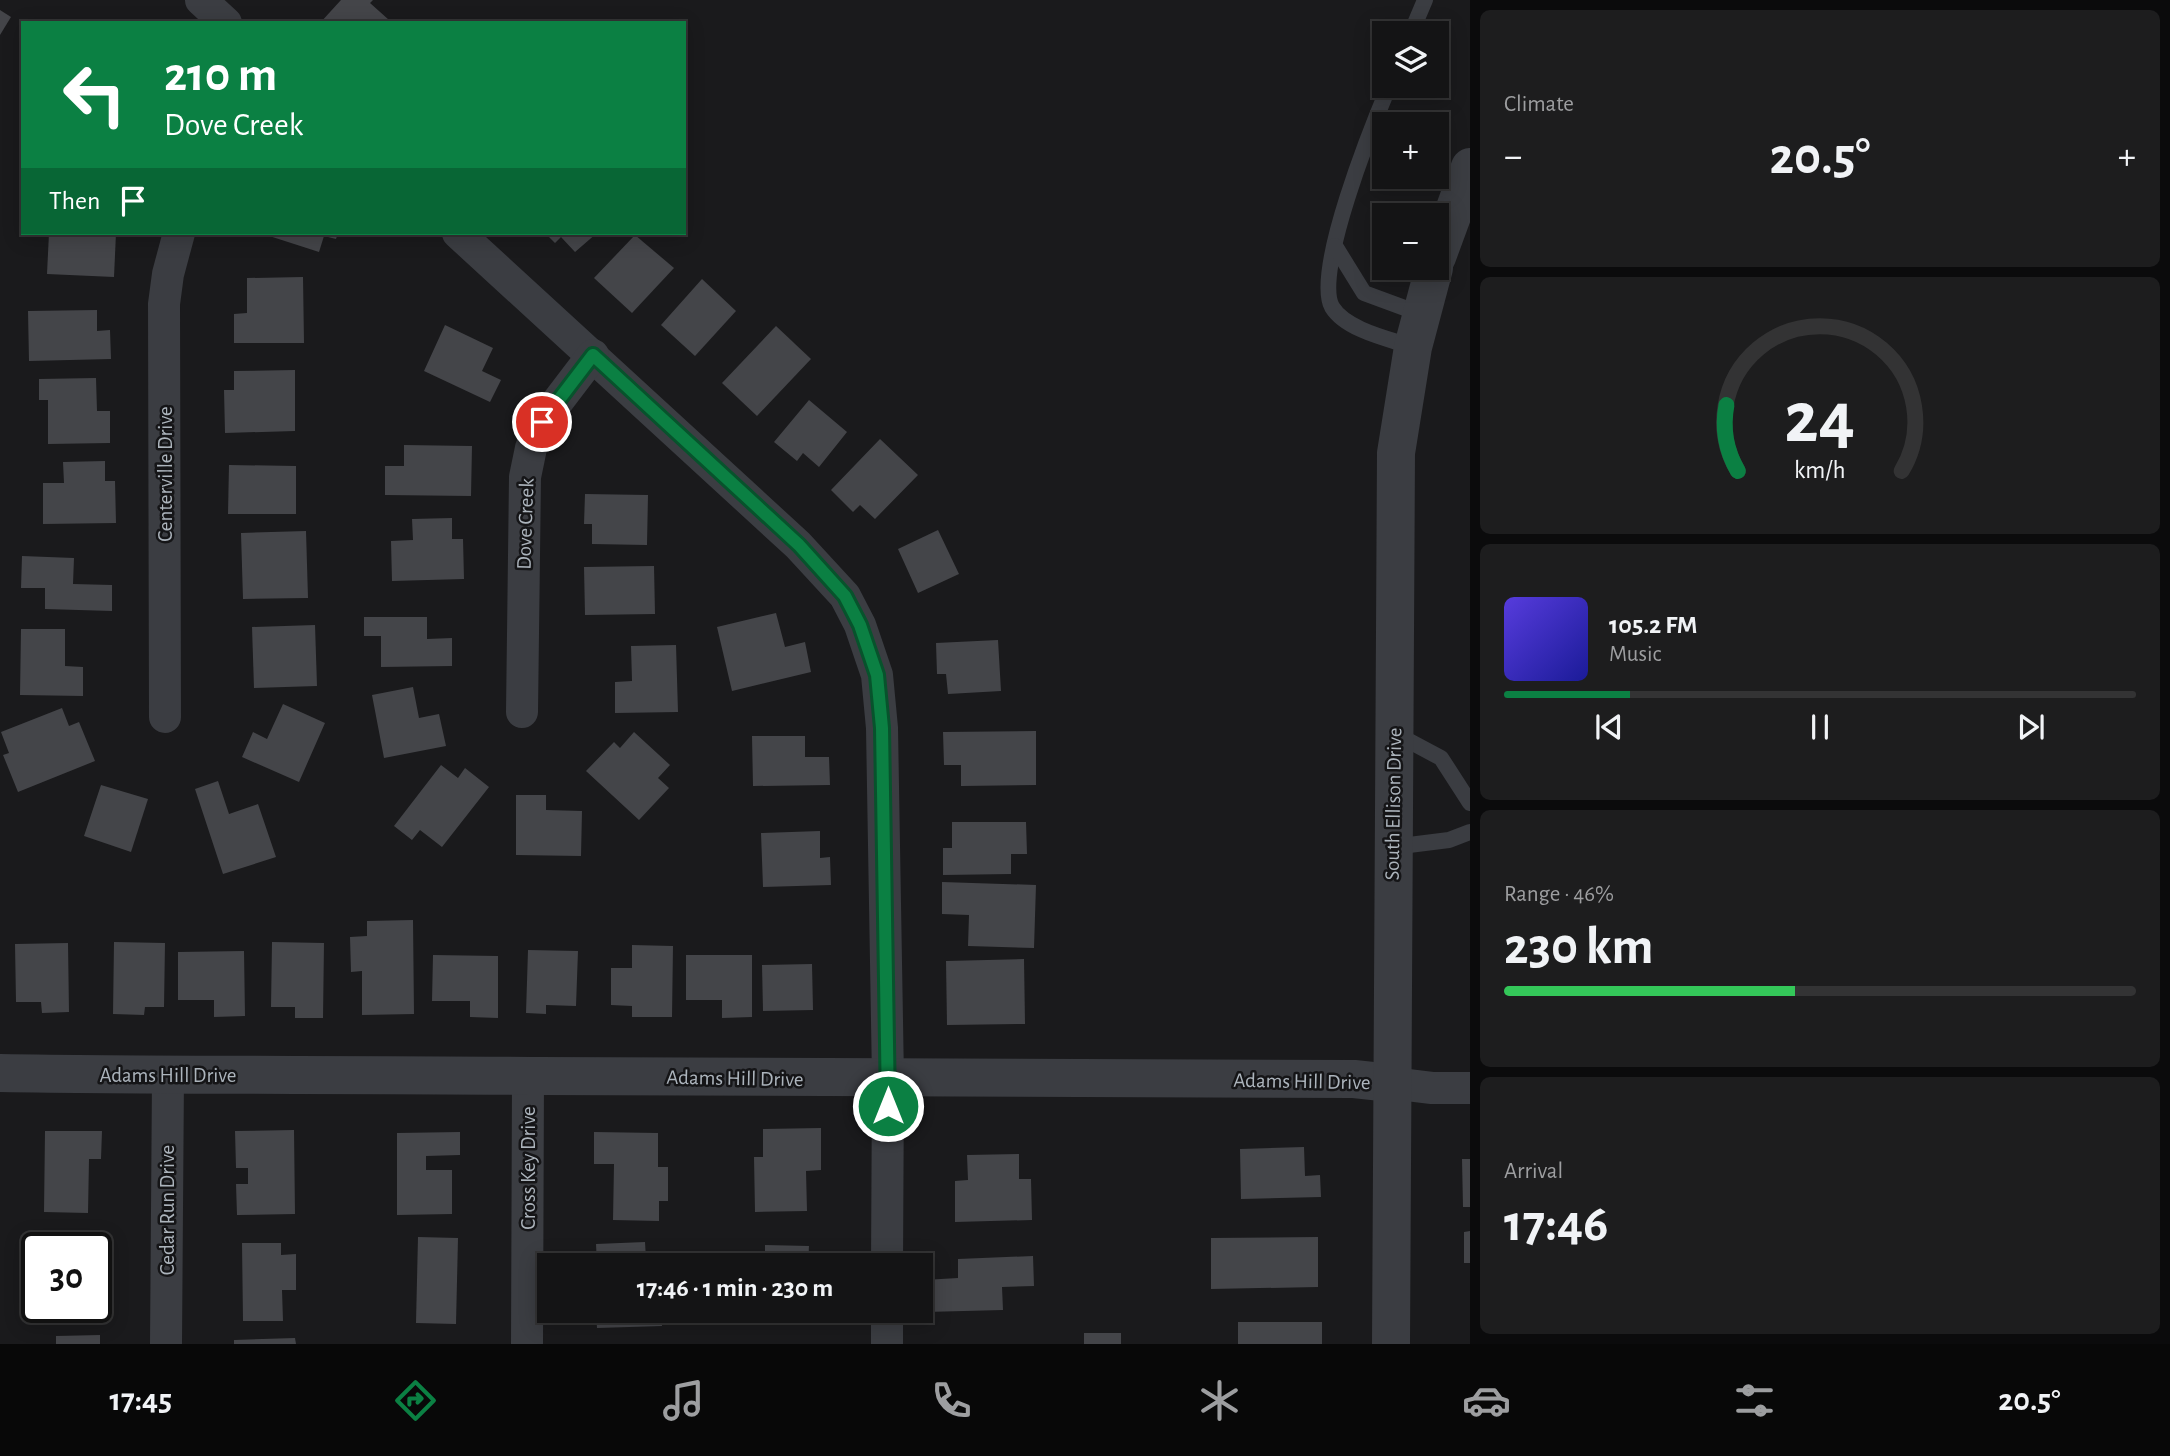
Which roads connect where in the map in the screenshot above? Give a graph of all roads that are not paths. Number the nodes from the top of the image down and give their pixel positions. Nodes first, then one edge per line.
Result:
1 (201, 0) edge
2 (1425, 0) edge
3 (224, 21) edge
4 (1416, 21) edge
5 (1384, 98) edge
6 (1470, 167) edge
7 (1449, 224) edge
8 (178, 235) edge
9 (460, 235) edge
10 (1335, 246) junction
11 (1431, 280) edge
12 (1417, 331) junction
13 (593, 355) junction
14 (522, 712) dead end
15 (165, 717) dead end
16 (1394, 733) junction
17 (1470, 803) edge
18 (1470, 832) edge
19 (1393, 847) junction
20 (0, 1073) edge
21 (168, 1076) junction
22 (528, 1076) junction
23 (888, 1079) junction
24 (1391, 1083) junction
25 (1470, 1088) edge
26 (887, 1253) edge
27 (887, 1323) edge
28 (166, 1344) edge
29 (527, 1344) edge
30 (887, 1344) edge
31 (1391, 1344) edge

1 - 3 street
2 - 4 lane
5 - 10 lane
6 - 7 street
8 - 15 street, Centerville Drive
9 - 13 street
10 - 12 lane
10 - 12 lane
11 - 12 street, South Ellison Drive
12 - 16 street, South Ellison Drive
13 - 14 street, Dove Creek
13 - 23 street
16 - 17 lane
16 - 19 street, South Ellison Drive
18 - 19 lane
19 - 24 street, South Ellison Drive
20 - 21 street, Adams Hill Drive
21 - 22 street, Adams Hill Drive
21 - 28 street, Cedar Run Drive
22 - 23 street, Adams Hill Drive
22 - 29 street, Cross Key Drive
23 - 24 street, Adams Hill Drive
23 - 26 street
24 - 25 street, Adams Hill Drive
24 - 31 street, South Ellison Drive
27 - 30 street

